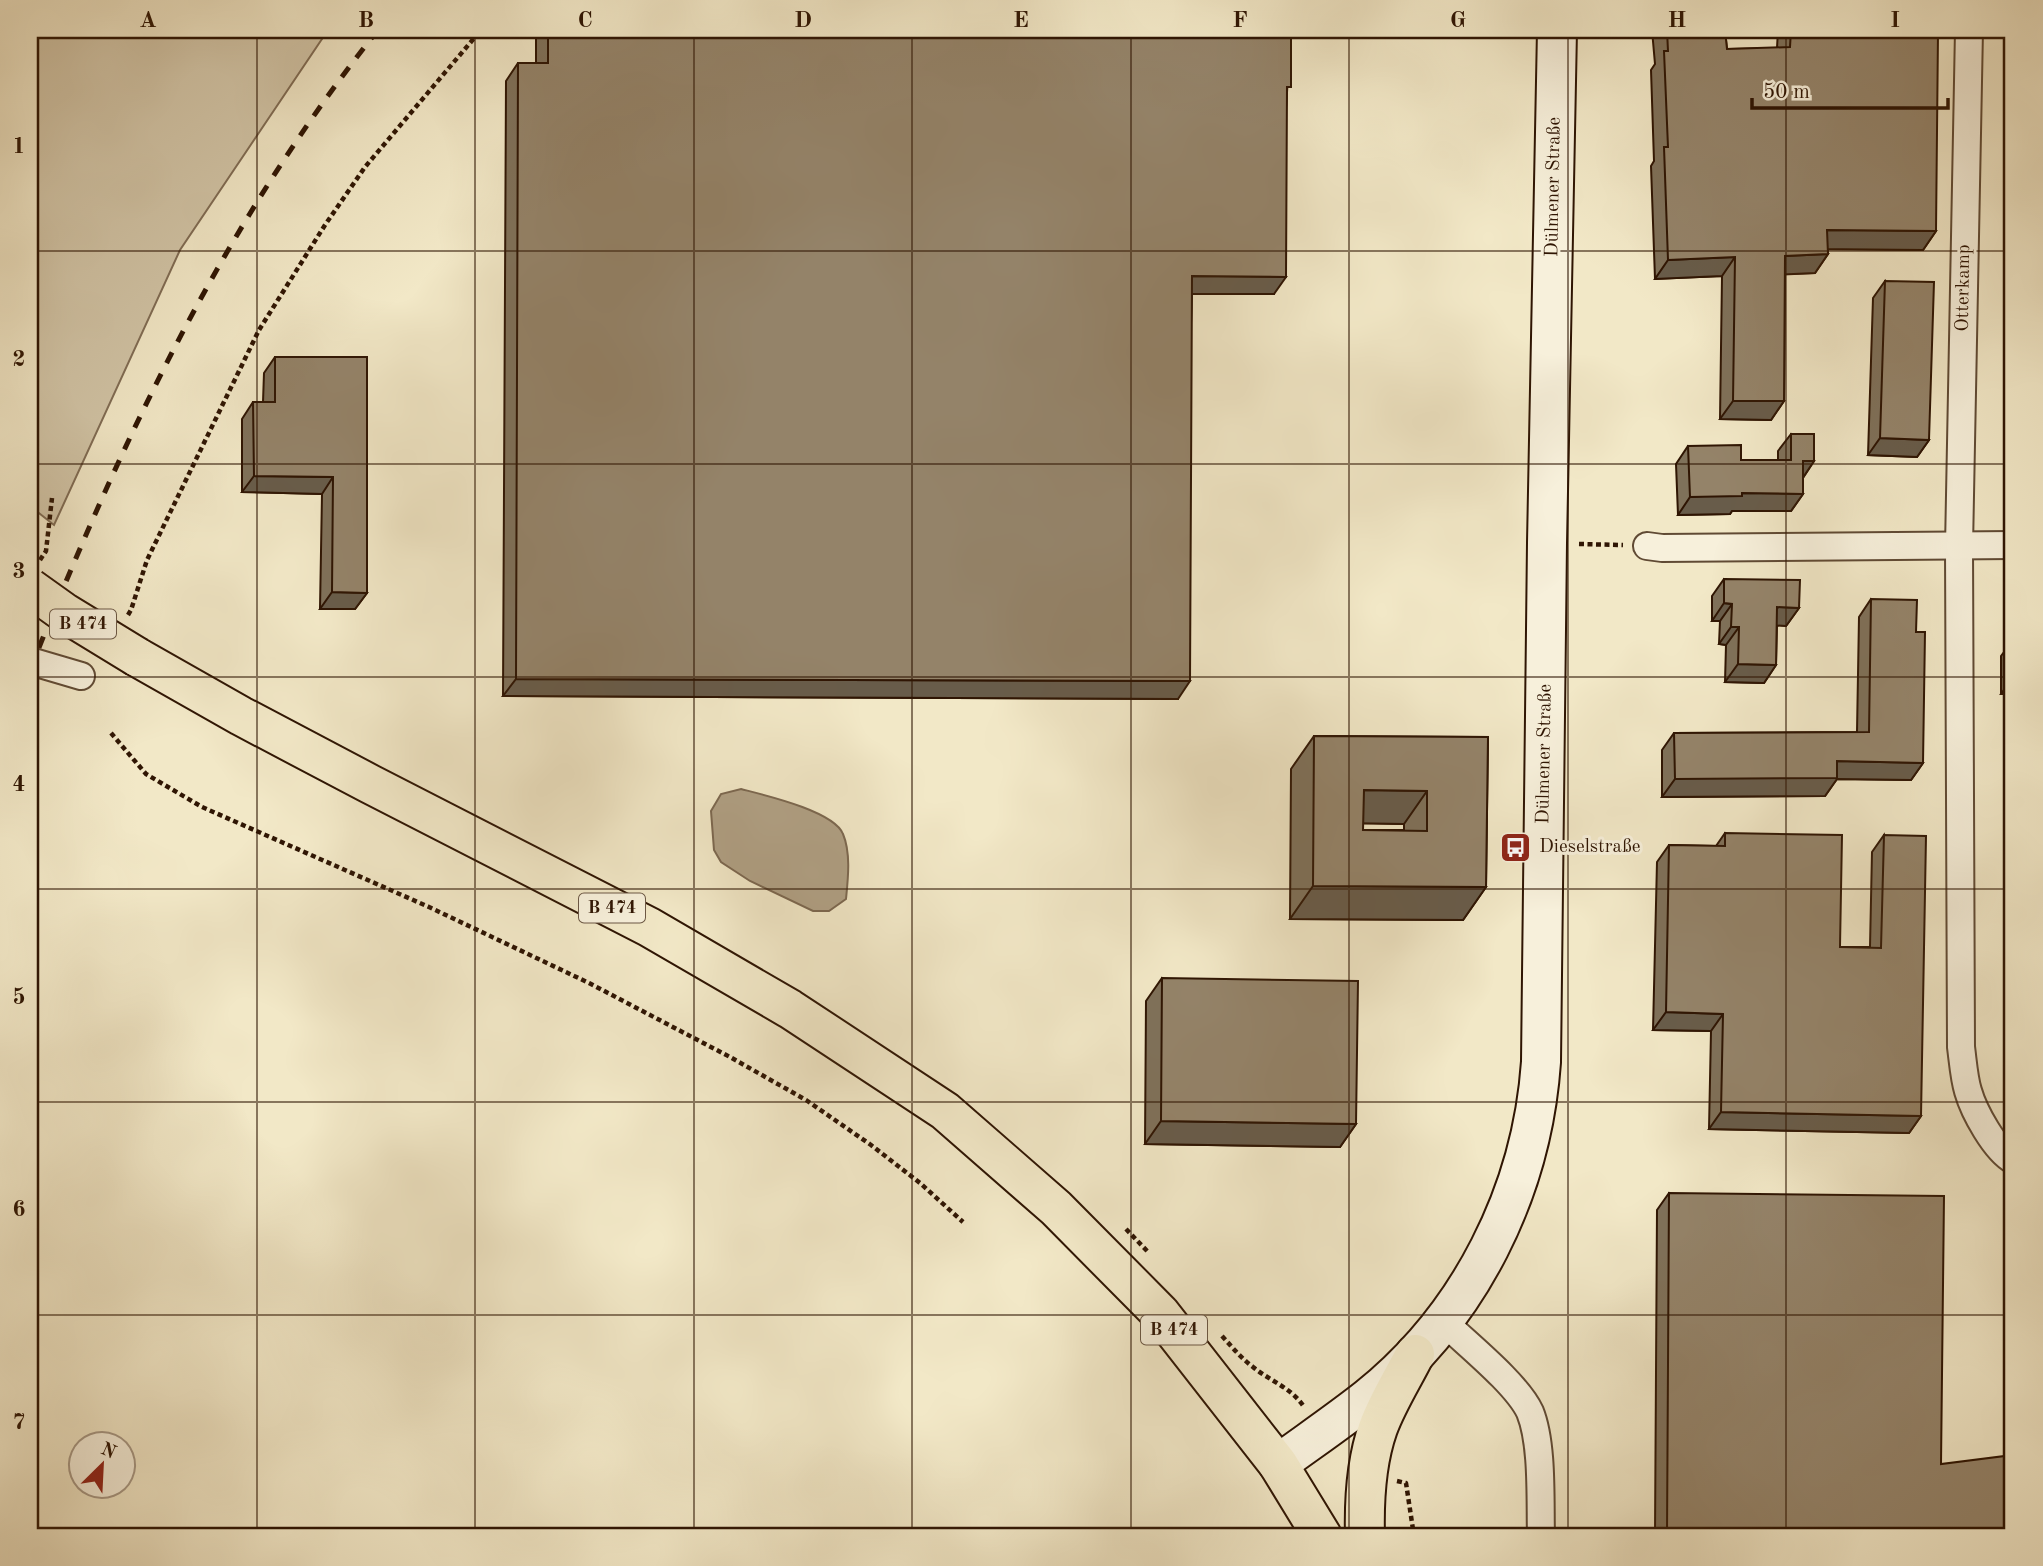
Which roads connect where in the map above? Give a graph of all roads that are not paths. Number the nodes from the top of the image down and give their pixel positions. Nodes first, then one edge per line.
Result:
1 (1556, 30) edge
2 (1969, 30) edge
3 (1647, 545) road end
4 (2013, 545) edge
5 (1959, 547) junction
6 (32, 578) edge
7 (30, 661) edge
8 (81, 676) dead end
9 (2013, 1160) edge
10 (1444, 1322) junction
11 (1415, 1354) junction
12 (1278, 1464) junction
13 (1322, 1536) edge
14 (1365, 1536) edge
15 (1541, 1536) edge

1 - 10 street, Dülmener Straße
2 - 5 street, Otterkamp
3 - 5 street
4 - 5 street
5 - 9 street
6 - 12 main road, B 474, bridge
7 - 8 street
10 - 11 street, Dülmener Straße
10 - 15 street
11 - 12 street, Dülmener Straße
11 - 14 main road
12 - 13 main road, B 474

